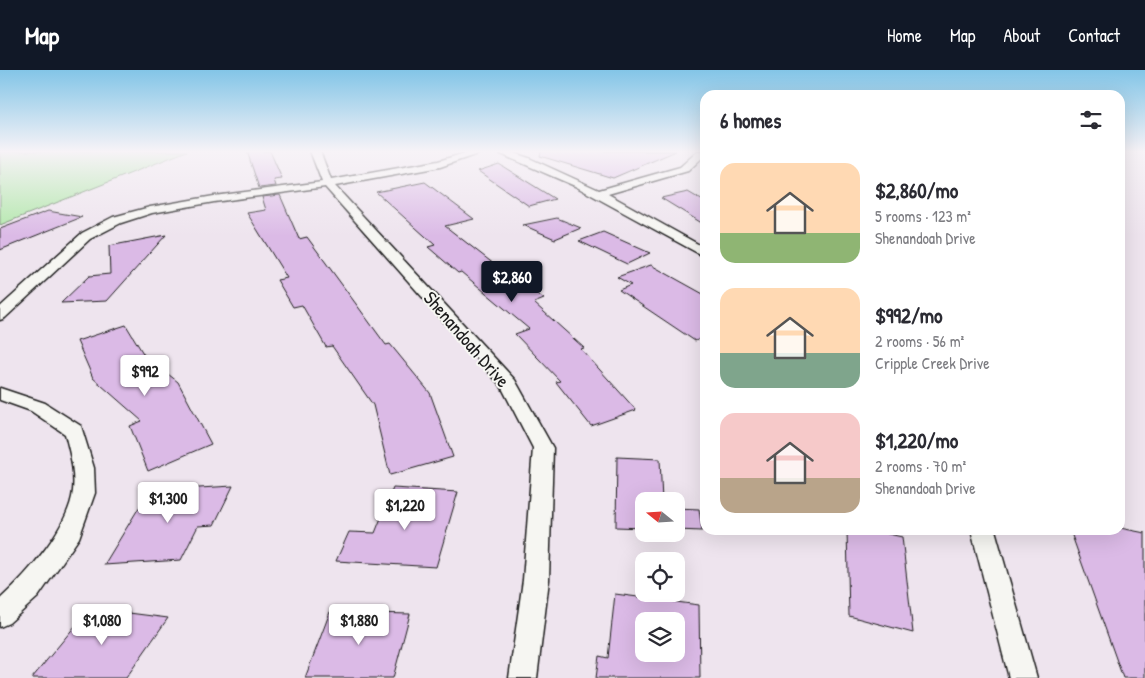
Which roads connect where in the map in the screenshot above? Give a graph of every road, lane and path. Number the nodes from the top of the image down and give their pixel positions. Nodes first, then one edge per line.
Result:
1 (326, 179) edge
2 (354, 179) edge
3 (570, 179) edge
4 (647, 179) edge
5 (328, 184) junction
6 (599, 193) junction
7 (700, 249) edge
8 (0, 315) edge
9 (0, 394) edge
10 (984, 535) edge
11 (0, 615) edge
12 (523, 678) edge
13 (1023, 678) edge

1 - 5 street, Shenandoah Drive
2 - 5 street
3 - 6 street
4 - 6 street
5 - 8 street
5 - 12 street, Shenandoah Drive
6 - 7 street
9 - 11 street
10 - 13 street

